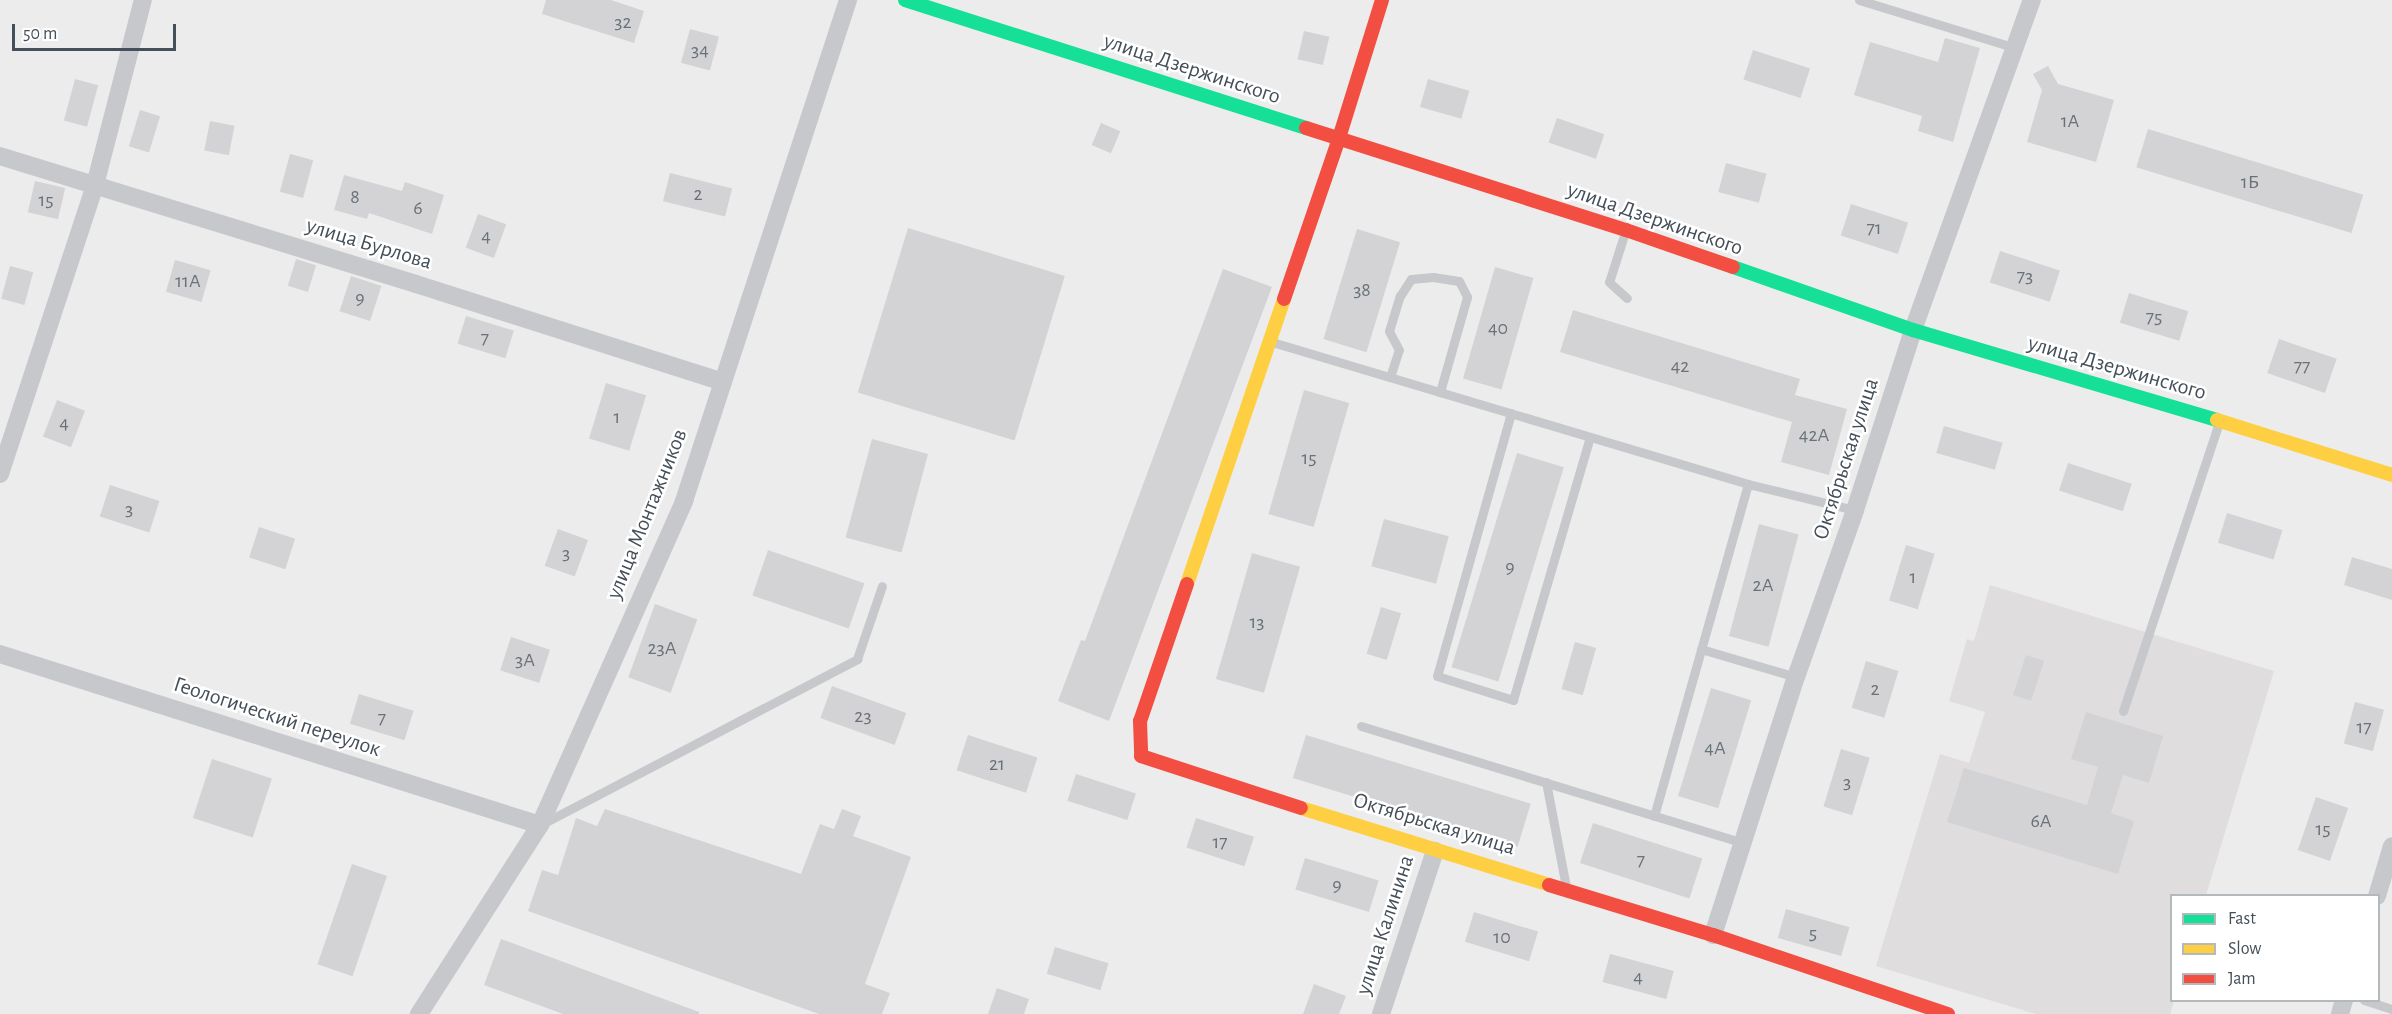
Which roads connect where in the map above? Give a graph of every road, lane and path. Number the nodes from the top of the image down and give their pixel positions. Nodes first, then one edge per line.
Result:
1 (142, 0) edge
2 (848, 0) edge
3 (905, 0) edge
4 (1382, 0) edge
5 (1859, 0) edge
6 (2032, 0) edge
7 (2016, 48) junction
8 (1339, 138) junction
9 (0, 156) edge
10 (95, 185) junction
11 (1626, 230) junction
12 (1627, 298) dead end
13 (1913, 330) junction
14 (1270, 342) junction
15 (1390, 377) junction
16 (723, 382) junction
17 (1440, 392) junction
18 (1511, 413) junction
19 (2219, 420) junction
20 (1590, 438) junction
21 (0, 474) edge
22 (2392, 475) edge
23 (1748, 484) junction
24 (1855, 510) junction
25 (882, 586) dead end
26 (1701, 649) junction
27 (0, 654) edge
28 (1796, 677) junction
29 (2123, 711) dead end
30 (1361, 726) dead end
31 (1546, 782) junction
32 (1654, 816) junction
33 (540, 825) junction
34 (1743, 843) junction
35 (2392, 846) edge
36 (1435, 851) junction
37 (1566, 889) junction
38 (2378, 894) edge
39 (1713, 935) junction
40 (2370, 1002) edge
41 (2392, 1009) edge
42 (419, 1014) edge
43 (1381, 1014) edge
44 (1948, 1014) edge

1 - 10 street
2 - 16 street, улица Монтажников
3 - 8 street, улица Дзержинского
4 - 8 street
5 - 7 lane
6 - 7 street, Октябрьская улица
7 - 13 street, Октябрьская улица
8 - 11 street, улица Дзержинского
8 - 14 street
9 - 10 street, улица Бурлова
10 - 16 street, улица Бурлова
10 - 21 street
11 - 12 lane
11 - 13 street, улица Дзержинского
13 - 19 street, улица Дзержинского
13 - 24 street, Октябрьская улица
14 - 15 lane
14 - 36 street, Октябрьская улица
15 - 17 lane
15 - 17 lane
16 - 33 street, улица Монтажников
17 - 18 lane
18 - 20 lane
18 - 20 lane
19 - 22 street, улица Дзержинского
19 - 29 lane
20 - 23 lane
23 - 24 lane
23 - 26 lane
24 - 28 street, Октябрьская улица
25 - 33 lane
26 - 28 lane
26 - 32 lane
27 - 33 street, Геологический переулок
28 - 34 street, Октябрьская улица
30 - 31 lane
31 - 32 lane
31 - 37 lane
32 - 34 lane
33 - 42 street, улица Монтажников
34 - 39 street, Октябрьская улица
35 - 38 street
36 - 37 street, Октябрьская улица
36 - 43 street, улица Калинина
37 - 39 street, Октябрьская улица
39 - 44 street, Октябрьская улица
40 - 41 lane

